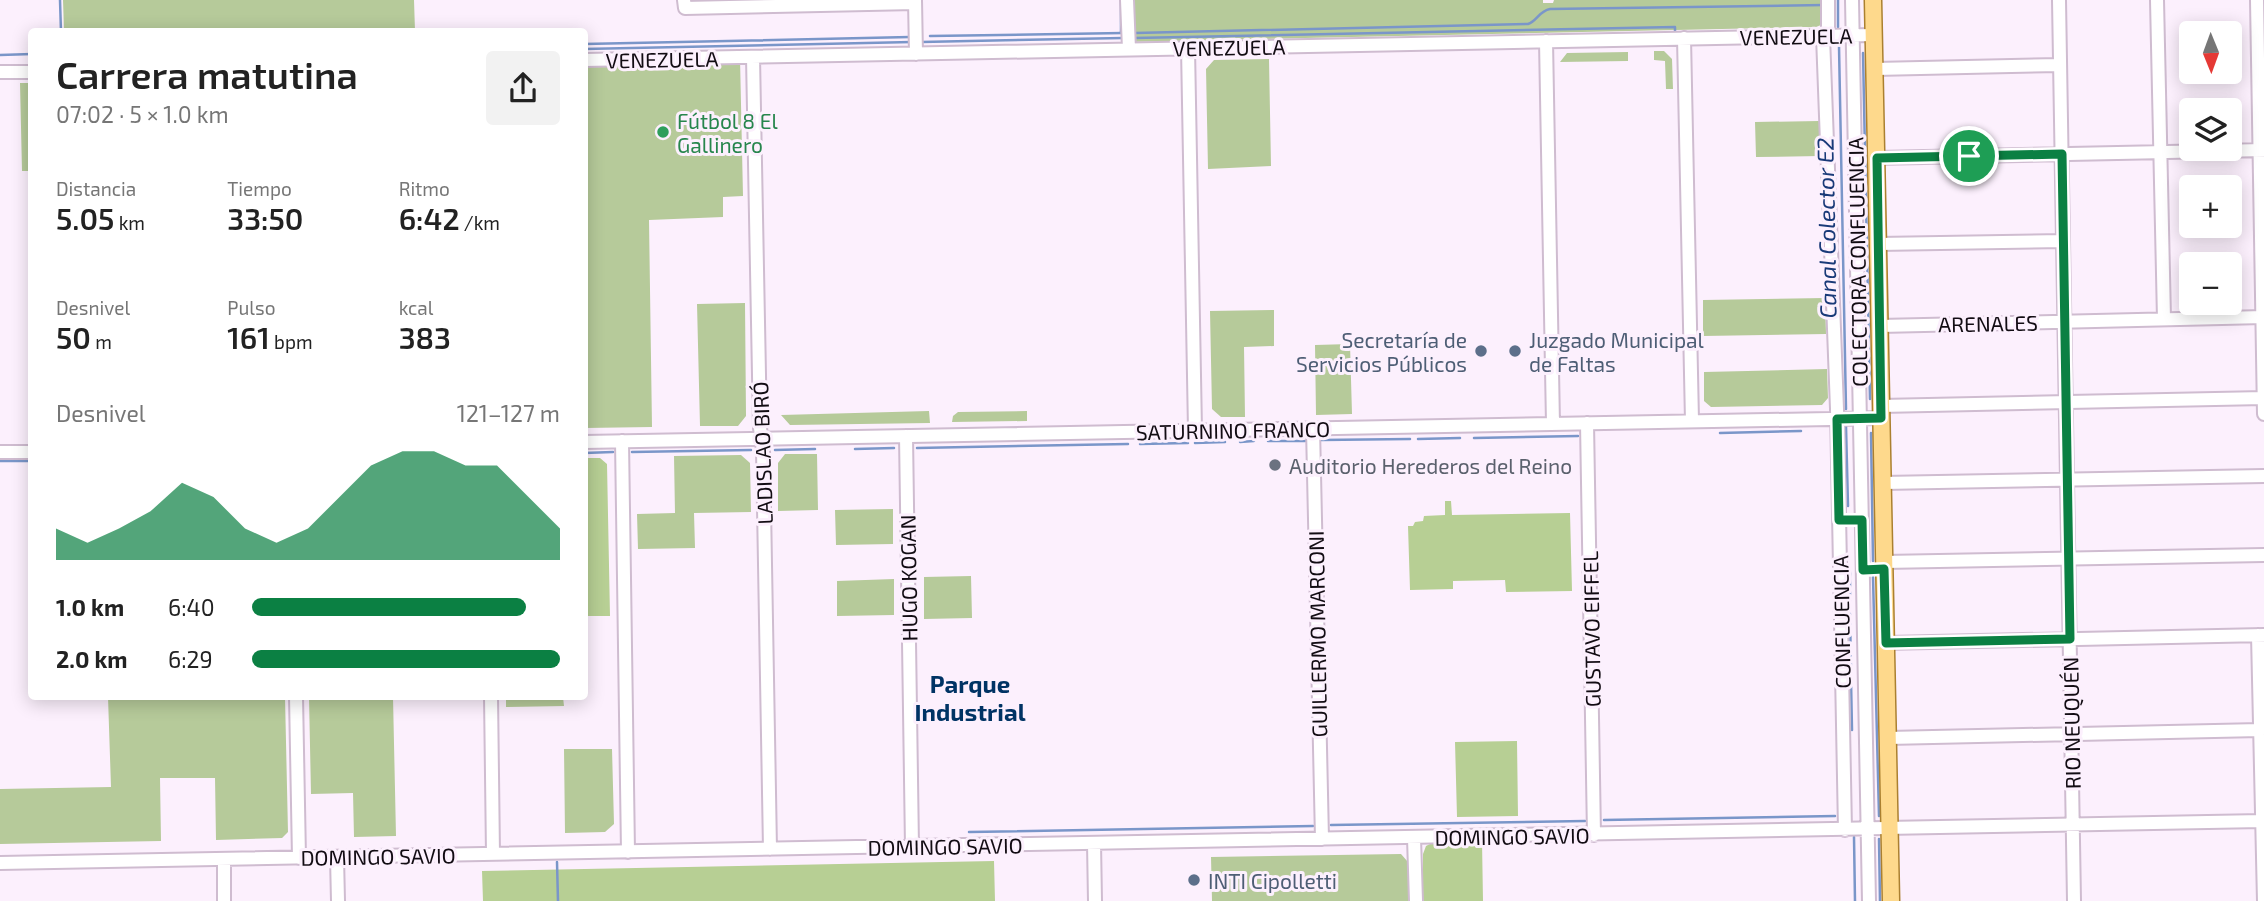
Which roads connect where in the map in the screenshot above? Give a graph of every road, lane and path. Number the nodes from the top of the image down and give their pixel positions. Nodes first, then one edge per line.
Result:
1 (684, 0) edge
2 (1127, 0) edge
3 (1828, 0) edge
4 (1852, 0) edge
5 (1873, 0) edge
6 (2059, 0) edge
7 (2157, 0) edge
8 (2257, 0) edge
9 (915, 2) edge
10 (1853, 35) junction
11 (1874, 35) junction
12 (1826, 36) junction
13 (1684, 38) junction
14 (1546, 41) junction
15 (1188, 48) junction
16 (1129, 49) junction
17 (916, 54) junction
18 (753, 57) junction
19 (588, 60) edge
20 (2060, 65) junction
21 (2261, 65) edge
22 (1875, 69) junction
23 (0, 72) edge
24 (28, 72) edge
25 (2262, 150) edge
26 (2161, 152) junction
27 (2062, 154) junction
28 (1877, 158) junction
29 (2263, 235) edge
30 (2063, 241) junction
31 (1878, 244) junction
32 (2263, 317) edge
33 (2164, 319) junction
34 (2064, 321) junction
35 (1880, 326) junction
36 (2264, 398) edge
37 (2066, 402) junction
38 (1881, 412) junction
39 (2264, 414) edge
40 (1860, 418) junction
41 (1837, 419) junction
42 (1692, 421) junction
43 (1587, 423) junction
44 (1553, 424) junction
45 (1313, 428) junction
46 (1195, 430) junction
47 (906, 436) junction
48 (761, 439) junction
49 (622, 441) junction
50 (588, 442) edge
51 (0, 452) edge
52 (28, 452) edge
53 (2264, 476) edge
54 (2067, 480) junction
55 (1883, 483) junction
56 (1839, 520) junction
57 (1862, 520) junction
58 (2264, 555) edge
59 (2068, 558) junction
60 (1884, 566) junction
61 (1863, 570) junction
62 (2261, 635) edge
63 (2070, 639) junction
64 (1886, 643) junction
65 (296, 700) edge
66 (491, 700) edge
67 (2260, 730) junction
68 (2071, 734) junction
69 (1888, 738) junction
70 (2262, 821) junction
71 (2073, 825) junction
72 (1889, 829) junction
73 (1844, 830) junction
74 (1868, 830) junction
75 (1594, 835) junction
76 (1414, 838) junction
77 (1322, 839) junction
78 (1094, 844) junction
79 (912, 847) junction
80 (770, 849) junction
81 (628, 852) junction
82 (493, 854) junction
83 (337, 857) junction
84 (299, 858) junction
85 (223, 859) junction
86 (0, 863) edge
87 (224, 901) edge
88 (338, 901) edge
89 (1095, 901) edge
90 (1416, 901) edge
91 (1869, 901) edge
92 (1891, 901) edge
93 (2074, 901) edge
94 (2263, 901) edge

1 - 9 street
2 - 16 street
3 - 12 street, CONFLUENCIA
4 - 10 street, COLECTORA CONFLUENCIA
5 - 11 main road
6 - 20 street, RIO NEUQUÉN
7 - 26 street
8 - 21 street
9 - 17 street
10 - 11 street, VENEZUELA
10 - 12 street, VENEZUELA
10 - 40 street, COLECTORA CONFLUENCIA
11 - 22 main road
12 - 13 street, VENEZUELA
12 - 41 street, CONFLUENCIA
13 - 14 street, VENEZUELA
13 - 42 street
14 - 15 street, VENEZUELA
14 - 44 street
15 - 16 street, VENEZUELA
15 - 46 street
16 - 17 street, VENEZUELA
17 - 18 street, VENEZUELA
18 - 19 street, VENEZUELA
18 - 48 street, LADISLAO BIRÓ
20 - 22 street
20 - 27 street, RIO NEUQUÉN
21 - 25 street
22 - 28 main road
23 - 24 street
25 - 26 street
25 - 29 street
26 - 27 street
26 - 33 street
27 - 28 street
27 - 30 street, RIO NEUQUÉN
28 - 31 main road
29 - 32 street
30 - 31 street
30 - 34 street, RIO NEUQUÉN
31 - 35 main road
32 - 33 street, ARENALES
32 - 36 street
33 - 34 street, ARENALES
34 - 35 street, ARENALES
34 - 37 street, RIO NEUQUÉN
35 - 38 main road
36 - 37 street, SATURNINO FRANCO
36 - 39 street
37 - 38 street, SATURNINO FRANCO
37 - 54 street, RIO NEUQUÉN
38 - 40 street, SATURNINO FRANCO
38 - 55 main road
40 - 41 street, SATURNINO FRANCO
40 - 57 street, COLECTORA CONFLUENCIA
41 - 42 street, SATURNINO FRANCO
41 - 56 street, CONFLUENCIA
42 - 43 street, SATURNINO FRANCO
43 - 44 street, SATURNINO FRANCO
43 - 75 street, GUSTAVO EIFFEL
44 - 45 street, SATURNINO FRANCO
45 - 46 street, SATURNINO FRANCO
45 - 77 street, GUILLERMO MARCONI
46 - 47 street, SATURNINO FRANCO
47 - 48 street, SATURNINO FRANCO
47 - 79 street, HUGO KOGAN
48 - 49 street, SATURNINO FRANCO
48 - 80 street, LADISLAO BIRÓ
49 - 50 street, SATURNINO FRANCO
49 - 81 street
51 - 52 street
53 - 54 street
54 - 55 street
54 - 59 street, RIO NEUQUÉN
55 - 60 main road
56 - 57 street
56 - 73 street, CONFLUENCIA
57 - 61 street, COLECTORA CONFLUENCIA
58 - 59 street
59 - 60 street
59 - 63 street, RIO NEUQUÉN
60 - 61 street
60 - 64 main road
61 - 74 street, COLECTORA CONFLUENCIA
62 - 63 street
62 - 67 street
63 - 64 street
63 - 68 street, RIO NEUQUÉN
64 - 69 main road
65 - 84 street
66 - 82 street
67 - 68 street
67 - 70 street
68 - 69 street
68 - 71 street, RIO NEUQUÉN
69 - 72 main road
70 - 71 street, DOMINGO SAVIO
70 - 94 street
71 - 72 street, DOMINGO SAVIO
71 - 93 street, RIO NEUQUÉN
72 - 74 street, DOMINGO SAVIO
72 - 92 main road
73 - 74 street, DOMINGO SAVIO
73 - 75 street, DOMINGO SAVIO
74 - 91 street, COLECTORA CONFLUENCIA
75 - 76 street, DOMINGO SAVIO
76 - 77 street, DOMINGO SAVIO
76 - 90 street
77 - 78 street, DOMINGO SAVIO
78 - 79 street, DOMINGO SAVIO
78 - 89 street
79 - 80 street, DOMINGO SAVIO
80 - 81 street, DOMINGO SAVIO
81 - 82 street, DOMINGO SAVIO
82 - 83 street, DOMINGO SAVIO
83 - 84 street, DOMINGO SAVIO
83 - 88 street
84 - 85 street, DOMINGO SAVIO
85 - 86 street, DOMINGO SAVIO
85 - 87 street

